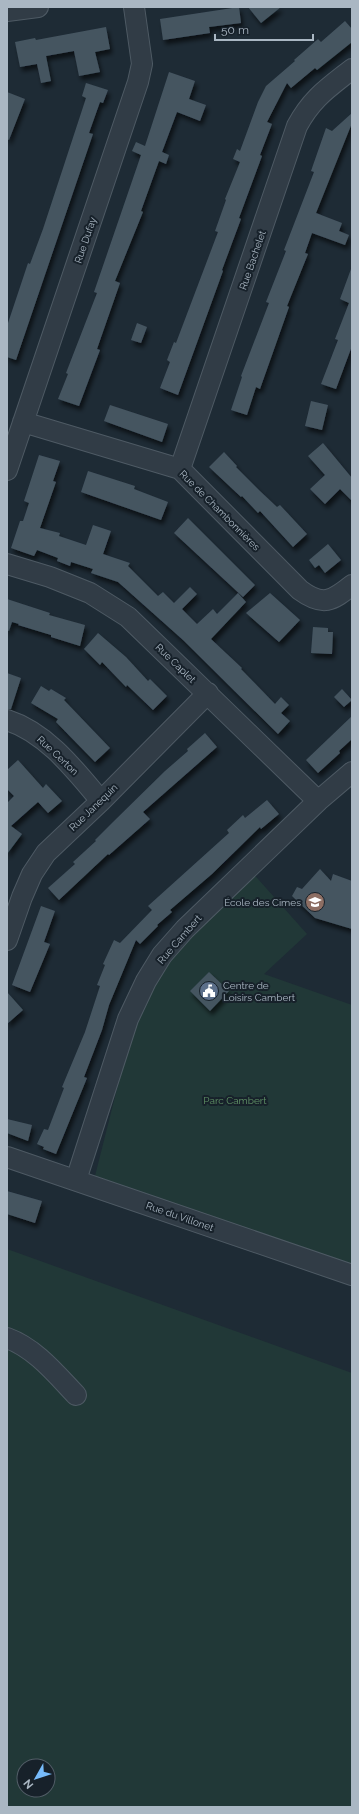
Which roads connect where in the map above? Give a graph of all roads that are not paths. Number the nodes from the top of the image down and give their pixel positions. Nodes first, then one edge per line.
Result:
1 (38, 7) edge
2 (134, 7) edge
3 (7, 11) edge
4 (352, 69) edge
5 (23, 422) junction
6 (180, 469) junction
7 (7, 470) edge
8 (7, 564) edge
9 (352, 585) edge
10 (208, 693) junction
11 (7, 720) edge
12 (352, 772) edge
13 (101, 801) junction
14 (318, 801) junction
15 (7, 940) edge
16 (7, 1157) edge
17 (76, 1180) junction
18 (352, 1275) edge
19 (7, 1338) edge
20 (76, 1395) dead end

1 - 3 street
2 - 5 street, Rue Dufay
4 - 6 street, Rue Bachelet
5 - 6 street, Rue de Chambonnières
5 - 7 street, Rue Dufay
6 - 9 street, Rue de Chambonnières
8 - 10 street, Rue Caplet
10 - 13 street, Rue Janequin
10 - 14 street, Rue Caplet
11 - 13 street, Rue Certon
12 - 14 street, Rue Cambert
13 - 15 street, Rue Janequin
14 - 17 street, Rue Cambert
16 - 17 street, Rue du Villonet
17 - 18 street, Rue du Villonet
19 - 20 street

